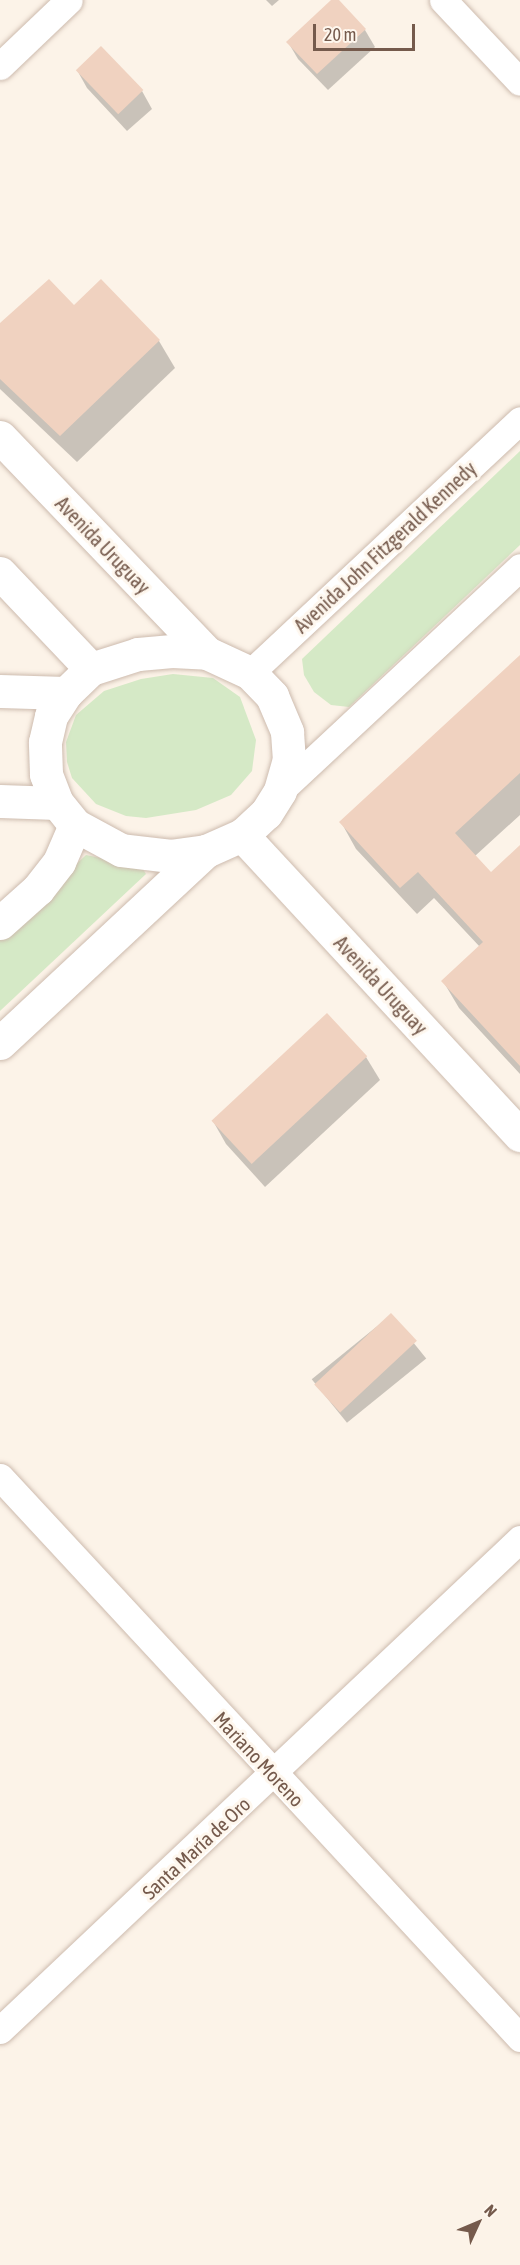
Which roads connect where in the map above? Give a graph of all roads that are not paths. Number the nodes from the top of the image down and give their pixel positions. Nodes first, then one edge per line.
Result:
1 (69, 0) edge
2 (443, 0) edge
3 (0, 66) edge
4 (520, 82) edge
5 (520, 420) edge
6 (0, 436) edge
7 (520, 567) edge
8 (0, 573) edge
9 (207, 653) junction
10 (91, 669) junction
11 (250, 673) junction
12 (0, 691) edge
13 (66, 693) junction
14 (280, 790) junction
15 (0, 801) edge
16 (66, 814) junction
17 (242, 835) junction
18 (206, 851) junction
19 (0, 923) edge
20 (0, 1043) edge
21 (520, 1135) edge
22 (0, 1477) edge
23 (520, 1539) edge
24 (274, 1775) junction
25 (0, 2030) edge
26 (520, 2038) edge

1 - 3 street
2 - 4 street
5 - 11 street, Avenida John Fitzgerald Kennedy
6 - 9 street, Avenida Uruguay
7 - 14 street
8 - 10 street
9 - 10 street
9 - 11 street
10 - 13 street
11 - 14 street
12 - 13 street
13 - 16 street
14 - 17 street
15 - 16 street
16 - 18 street
16 - 19 street
17 - 18 street
17 - 21 street, Avenida Uruguay
18 - 20 street
22 - 24 street, Mariano Moreno
23 - 24 street, Santa María de Oro
24 - 25 street, Santa María de Oro
24 - 26 street, Mariano Moreno

